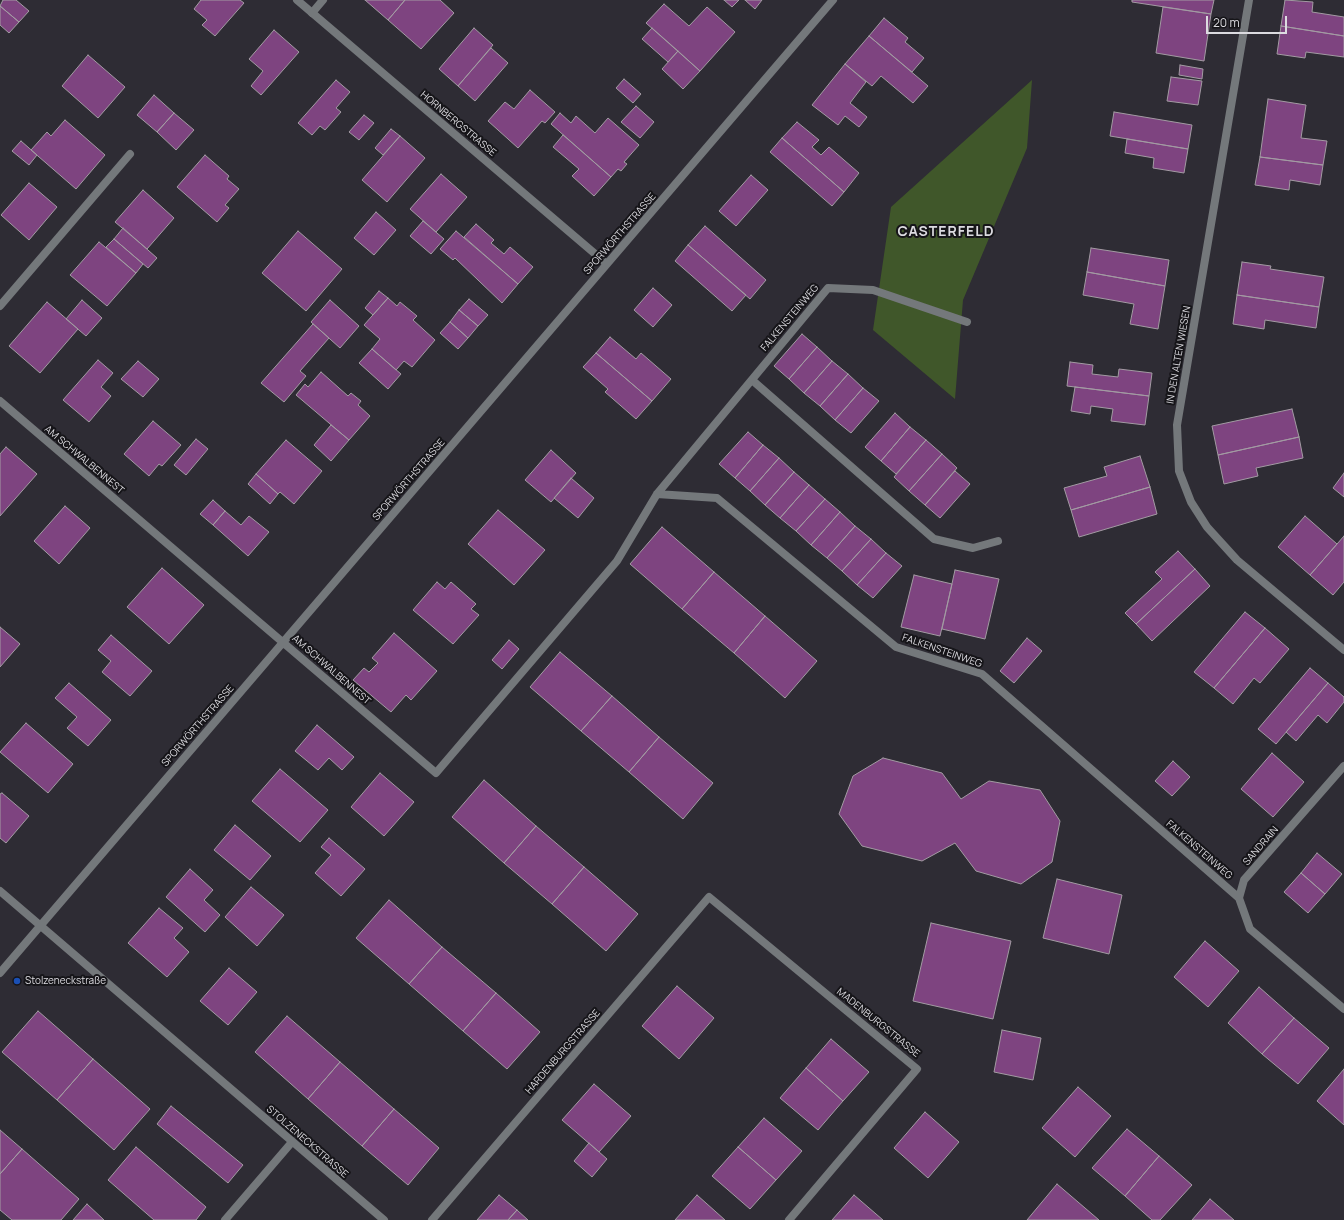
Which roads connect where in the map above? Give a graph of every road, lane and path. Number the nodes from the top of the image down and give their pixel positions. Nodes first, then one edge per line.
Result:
1 (297, 0) edge
2 (323, 0) edge
3 (833, 0) edge
4 (1249, 0) edge
5 (312, 13) junction
6 (130, 154) dead end
7 (607, 264) junction
8 (0, 306) edge
9 (967, 322) dead end
10 (752, 380) junction
11 (0, 401) edge
12 (656, 494) junction
13 (998, 541) dead end
14 (617, 561) joint
15 (283, 642) junction
16 (1344, 650) edge
17 (1344, 766) edge
18 (0, 891) edge
19 (709, 897) joint
20 (1239, 898) junction
21 (40, 926) junction
22 (0, 973) edge
23 (1344, 1009) edge
24 (292, 1142) junction
25 (225, 1220) edge
26 (384, 1220) edge
27 (432, 1220) edge
28 (789, 1220) edge

1 - 5 street, HORNBERGSTRASSE
2 - 5 street
3 - 7 street, SPORWÖRTHSTRASSE
4 - 16 street, IN DEN ALTEN WIESEN
5 - 7 street, HORNBERGSTRASSE
6 - 8 street
7 - 15 street, SPORWÖRTHSTRASSE
9 - 10 street, FALKENSTEINWEG
10 - 12 street, FALKENSTEINWEG
10 - 13 street
11 - 15 street, AM SCHWALBENNEST
12 - 14 street, FALKENSTEINWEG
12 - 20 street, FALKENSTEINWEG
14 - 15 street, AM SCHWALBENNEST
15 - 21 street, SPORWÖRTHSTRASSE
17 - 20 street, SANDRAIN
18 - 21 street, STOLZENECKSTRASSE
19 - 27 street, HARDENBURGSTRASSE
19 - 28 street, MADENBURGSTRASSE
20 - 23 street
21 - 22 street, SPORWÖRTHSTRASSE
21 - 24 street, STOLZENECKSTRASSE
24 - 25 street
24 - 26 street, STOLZENECKSTRASSE

